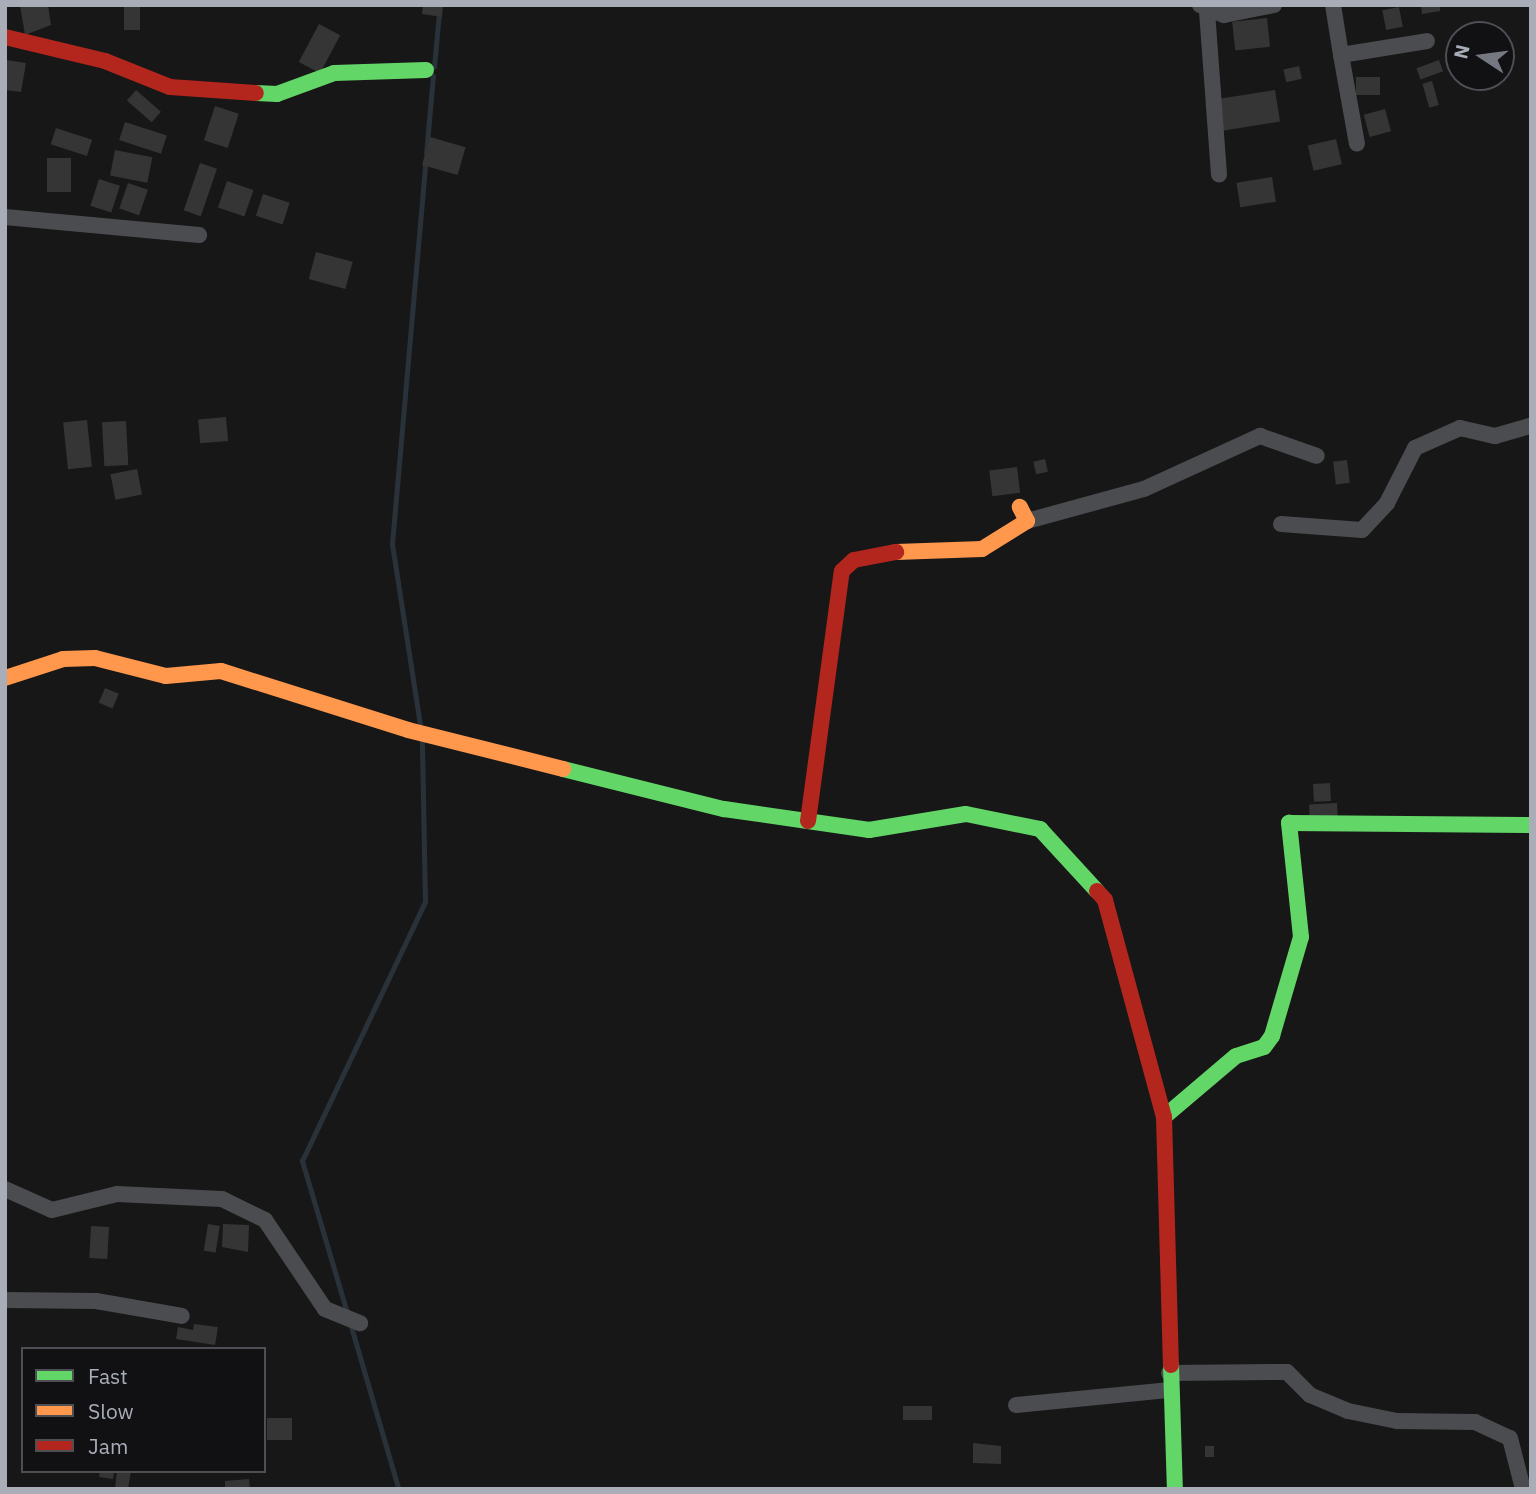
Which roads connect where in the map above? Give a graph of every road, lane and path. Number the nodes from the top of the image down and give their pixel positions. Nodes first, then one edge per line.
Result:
1 (1273, 5) edge
2 (1333, 5) edge
3 (1203, 8) edge
4 (5, 37) edge
5 (1427, 41) dead end
6 (1341, 55) junction
7 (426, 70) dead end
8 (1357, 144) dead end
9 (1219, 174) dead end
10 (5, 217) edge
11 (199, 234) dead end
12 (1531, 426) edge
13 (1317, 456) dead end
14 (1281, 524) dead end
15 (5, 678) edge
16 (808, 821) junction
17 (1531, 825) edge
18 (1164, 1117) junction
19 (5, 1189) edge
20 (5, 1300) edge
21 (182, 1316) dead end
22 (360, 1323) dead end
23 (1169, 1382) junction
24 (1016, 1405) dead end
25 (1175, 1489) edge
26 (1522, 1489) edge

1 - 3 street
2 - 6 street
3 - 9 street
4 - 7 street
5 - 6 street
6 - 8 street
10 - 11 street
12 - 14 street
13 - 16 street
15 - 16 street
16 - 18 street
17 - 18 street
18 - 23 street
19 - 22 street
20 - 21 street
23 - 24 street
23 - 25 street
23 - 26 street

